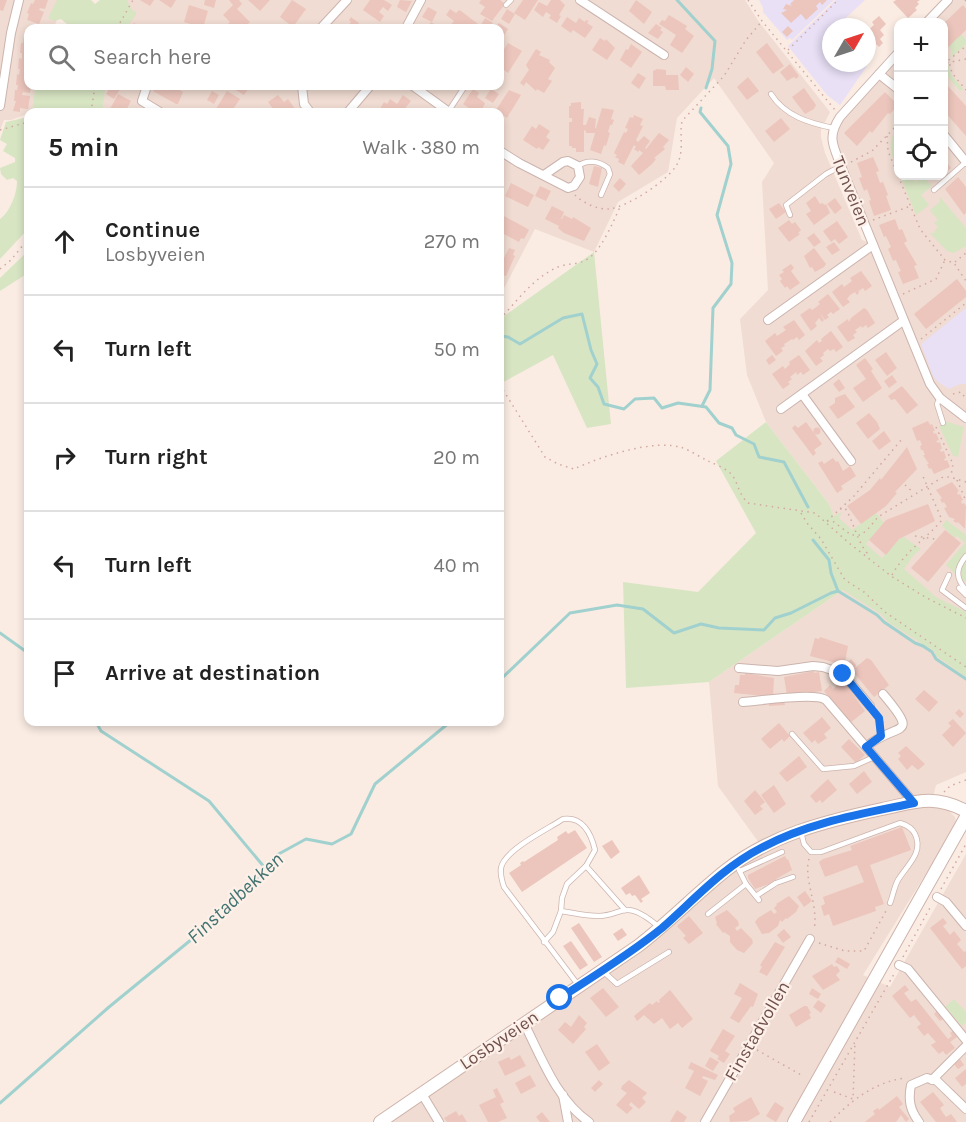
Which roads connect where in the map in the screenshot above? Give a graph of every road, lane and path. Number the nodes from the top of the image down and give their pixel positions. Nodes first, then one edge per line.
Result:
1 (19, 0) edge
2 (133, 0) edge
3 (347, 0) edge
4 (421, 0) edge
5 (511, 0) edge
6 (580, 0) edge
7 (748, 0) edge
8 (838, 0) edge
9 (948, 0) edge
10 (506, 5) dead end
11 (931, 18) edge
12 (762, 21) junction
13 (119, 24) edge
14 (325, 24) edge
15 (408, 24) edge
16 (966, 46) edge
17 (787, 50) junction
18 (664, 55) dead end
19 (894, 57) edge
20 (966, 59) edge
21 (948, 61) edge
22 (948, 63) edge
23 (948, 65) edge
24 (879, 74) junction
25 (894, 86) edge
26 (94, 90) edge
27 (146, 90) edge
28 (302, 90) edge
29 (367, 90) edge
30 (419, 90) edge
31 (463, 90) edge
32 (966, 90) edge
33 (771, 94) dead end
34 (0, 106) edge
35 (92, 108) edge
36 (153, 108) edge
37 (307, 108) edge
38 (351, 108) edge
39 (443, 108) edge
40 (451, 108) edge
41 (840, 117) junction
42 (24, 123) edge
43 (896, 126) edge
44 (833, 128) junction
45 (0, 130) edge
46 (887, 136) junction
47 (948, 140) edge
48 (504, 154) edge
49 (966, 162) edge
50 (578, 166) junction
51 (841, 166) junction
52 (544, 175) junction
53 (568, 188) junction
54 (934, 190) dead end
55 (601, 195) dead end
56 (620, 206) junction
57 (909, 207) junction
58 (790, 215) dead end
59 (864, 224) junction
60 (24, 244) edge
61 (873, 244) junction
62 (966, 254) edge
63 (945, 260) junction
64 (954, 263) junction
65 (0, 269) edge
66 (966, 281) edge
67 (894, 298) junction
68 (966, 303) edge
69 (504, 315) edge
70 (768, 320) dead end
71 (903, 321) junction
72 (914, 345) junction
73 (504, 391) edge
74 (802, 394) junction
75 (940, 398) junction
76 (966, 399) edge
77 (781, 409) dead end
78 (966, 418) edge
79 (933, 419) dead end
80 (943, 423) dead end
81 (902, 439) dead end
82 (851, 462) dead end
83 (922, 474) dead end
84 (950, 477) junction
85 (957, 479) junction
86 (966, 482) edge
87 (905, 485) dead end
88 (927, 485) junction
89 (915, 494) junction
90 (966, 501) edge
91 (837, 510) junction
92 (800, 512) junction
93 (826, 521) junction
94 (857, 536) junction
95 (915, 536) dead end
96 (924, 537) junction
97 (935, 539) dead end
98 (866, 556) junction
99 (966, 556) edge
100 (949, 575) dead end
101 (891, 576) junction
102 (959, 588) dead end
103 (966, 590) edge
104 (966, 595) edge
105 (966, 608) edge
106 (966, 618) edge
107 (966, 667) edge
108 (739, 668) dead end
109 (884, 694) dead end
110 (743, 702) dead end
111 (870, 706) joint
112 (792, 734) dead end
113 (881, 736) junction
114 (866, 747) junction
115 (874, 757) junction
116 (966, 780) edge
117 (941, 801) junction
118 (914, 803) junction
119 (966, 811) edge
120 (966, 817) edge
121 (800, 830) junction
122 (966, 844) edge
123 (782, 852) dead end
124 (811, 852) junction
125 (586, 866) junction
126 (738, 867) junction
127 (793, 877) dead end
128 (746, 884) junction
129 (936, 897) junction
130 (890, 903) joint
131 (625, 910) junction
132 (561, 911) junction
133 (708, 914) dead end
134 (966, 926) edge
135 (661, 928) junction
136 (810, 939) junction
137 (544, 942) junction
138 (669, 952) dead end
139 (899, 965) junction
140 (603, 970) junction
141 (579, 986) junction
142 (524, 1023) junction
143 (966, 1040) edge
144 (855, 1041) junction
145 (748, 1045) junction
146 (966, 1046) edge
147 (803, 1076) dead end
148 (929, 1079) junction
149 (834, 1092) dead end
150 (422, 1094) junction
151 (563, 1094) junction
152 (853, 1099) junction
153 (966, 1109) edge
154 (917, 1121) edge
155 (380, 1122) edge
156 (439, 1122) edge
157 (568, 1122) edge
158 (589, 1122) edge
159 (705, 1122) edge
160 (795, 1122) edge
161 (809, 1122) edge
162 (830, 1122) edge

1 - 34 street
2 - 13 path
3 - 14 street
4 - 15 street
5 - 10 lane
6 - 18 street
7 - 12 path
8 - 17 path
9 - 11 street
12 - 17 path
12 - 56 path
16 - 21 path
17 - 41 path
19 - 24 street
20 - 22 path
23 - 32 path
24 - 25 street
24 - 41 street
26 - 35 path
27 - 36 street
28 - 37 street
29 - 38 street
30 - 39 street
31 - 40 lane
33 - 44 lane
41 - 44 street
42 - 45 path
43 - 46 path
44 - 51 street, Tunveien
46 - 51 path
46 - 57 path
47 - 49 street
48 - 52 street
49 - 54 lane
50 - 52 street
50 - 53 street
50 - 55 lane
51 - 58 lane
51 - 59 street, Tunveien
52 - 53 street
53 - 56 path
56 - 69 path
57 - 59 path
57 - 63 path
59 - 61 street, Tunveien
60 - 65 path
61 - 67 street, Tunveien
61 - 70 street, Tunveien
62 - 64 path
63 - 64 path
63 - 67 path
64 - 66 path
67 - 71 street, Tunveien
68 - 72 path
71 - 72 street, Tunveien
71 - 74 street
72 - 75 street, Tunveien
73 - 92 path
74 - 77 street
74 - 82 street
75 - 76 path
75 - 78 street, Tunveien
75 - 80 lane
79 - 84 path
81 - 91 path
83 - 88 path
84 - 85 path
84 - 88 path
85 - 86 path
85 - 90 path
87 - 89 path
88 - 89 path
88 - 96 path
89 - 94 path
91 - 93 path
91 - 94 path
92 - 93 path
92 - 107 path
93 - 94 path
93 - 98 path
94 - 98 path
95 - 96 path
96 - 97 path
96 - 101 path
98 - 101 path
99 - 103 lane
100 - 105 lane
101 - 106 path
102 - 104 lane
108 - 111 street
109 - 113 street
110 - 114 street
111 - 113 lane
112 - 115 lane
113 - 114 street
114 - 115 street
115 - 118 street
116 - 117 path
117 - 118 main road, Losbyveien
117 - 119 main road, Losbyveien
118 - 121 main road, Losbyveien
120 - 160 main road
121 - 124 lane
121 - 126 main road, Losbyveien
122 - 129 path
123 - 126 lane
124 - 130 lane
124 - 136 path
125 - 131 lane
125 - 132 lane
125 - 137 lane
126 - 128 lane
126 - 135 main road, Losbyveien
127 - 128 lane
128 - 133 lane
129 - 134 street
129 - 139 path
130 - 136 path
131 - 132 lane
131 - 135 lane
132 - 137 lane
135 - 140 main road, Losbyveien
136 - 145 street, Finstadvollen
137 - 141 lane
138 - 140 lane
139 - 143 street
139 - 144 path
140 - 141 main road, Losbyveien
141 - 142 main road, Losbyveien
142 - 150 main road, Losbyveien
142 - 151 street
144 - 152 path
144 - 161 path
145 - 147 path
145 - 159 street, Finstadvollen
146 - 148 street
148 - 152 path
148 - 153 street
148 - 154 street
149 - 152 path
150 - 155 main road, Losbyveien
150 - 156 street
151 - 157 street
151 - 158 street
152 - 162 path

